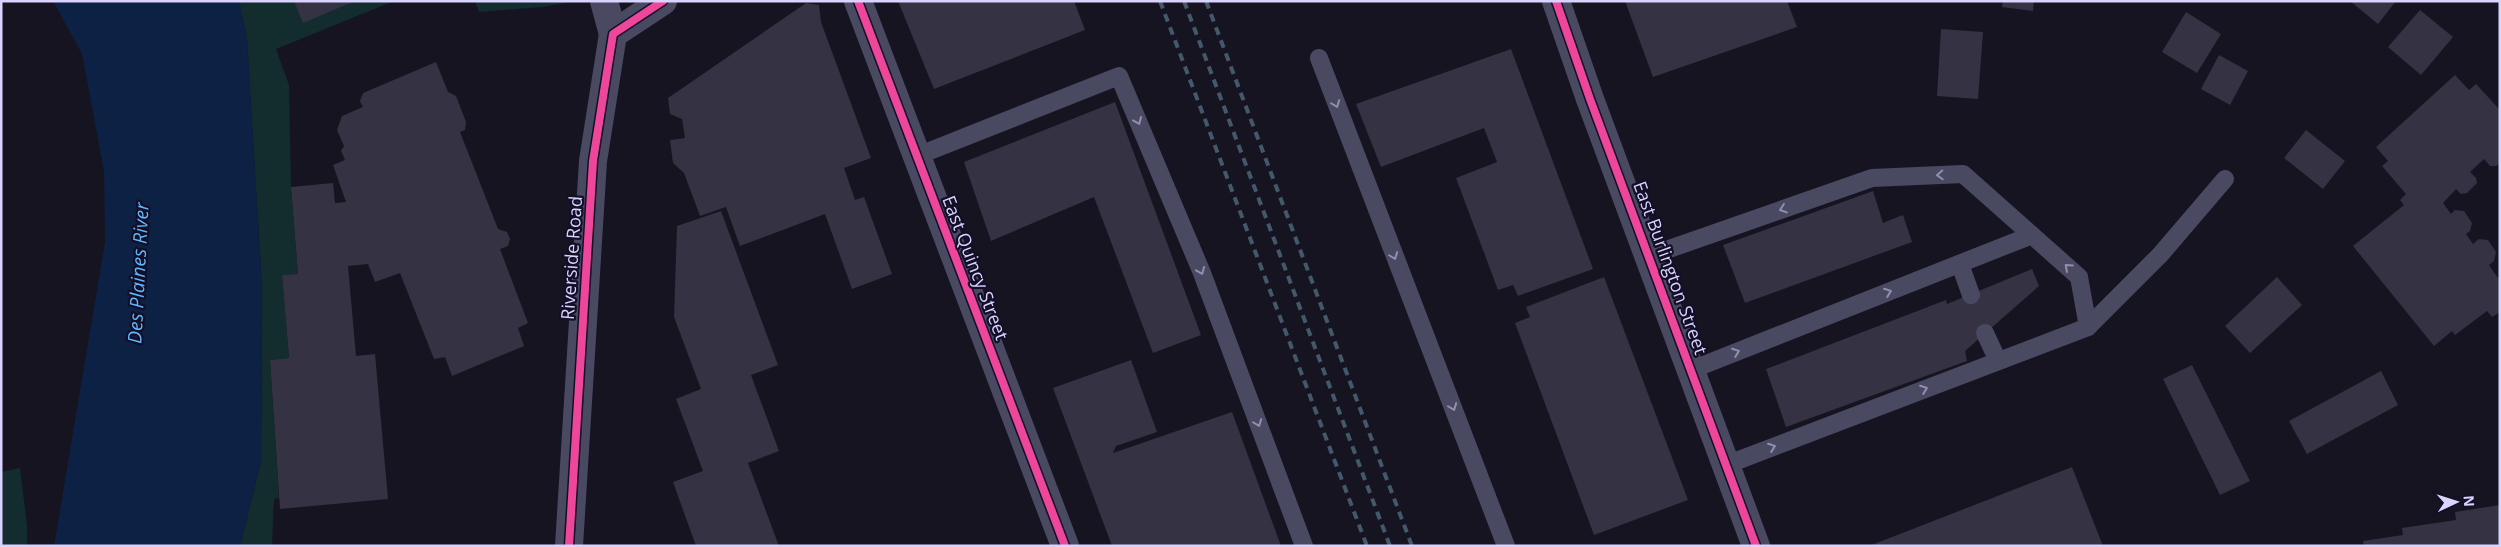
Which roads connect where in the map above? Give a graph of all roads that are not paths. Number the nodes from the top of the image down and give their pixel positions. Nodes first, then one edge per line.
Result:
1 (604, 1) edge
2 (663, 1) edge
3 (858, 1) edge
4 (1556, 1) edge
5 (613, 34) junction
6 (1319, 58) dead end
7 (917, 156) junction
8 (2226, 179) dead end
9 (2032, 236) junction
10 (1649, 256) junction
11 (1960, 264) junction
12 (1971, 295) dead end
13 (2088, 327) junction
14 (1985, 333) dead end
15 (1998, 361) junction
16 (1691, 370) junction
17 (1726, 465) junction
18 (1061, 545) edge
19 (569, 546) edge
20 (1304, 546) edge
21 (1506, 546) edge
22 (1756, 546) edge

1 - 5 street
2 - 5 street
3 - 7 street, East Quincy Street
4 - 10 street, East Burlington Street
5 - 19 street, Riverside Road
6 -> 21 lane
7 - 18 street, East Quincy Street
7 -> 20 lane
8 - 13 lane
9 -> 10 lane
9 - 11 lane
13 -> 9 lane
10 - 16 street, East Burlington Street
11 - 12 lane
16 -> 11 lane
13 - 15 lane
14 - 15 lane
17 -> 15 lane
16 - 17 street, East Burlington Street
17 - 22 street, East Burlington Street

